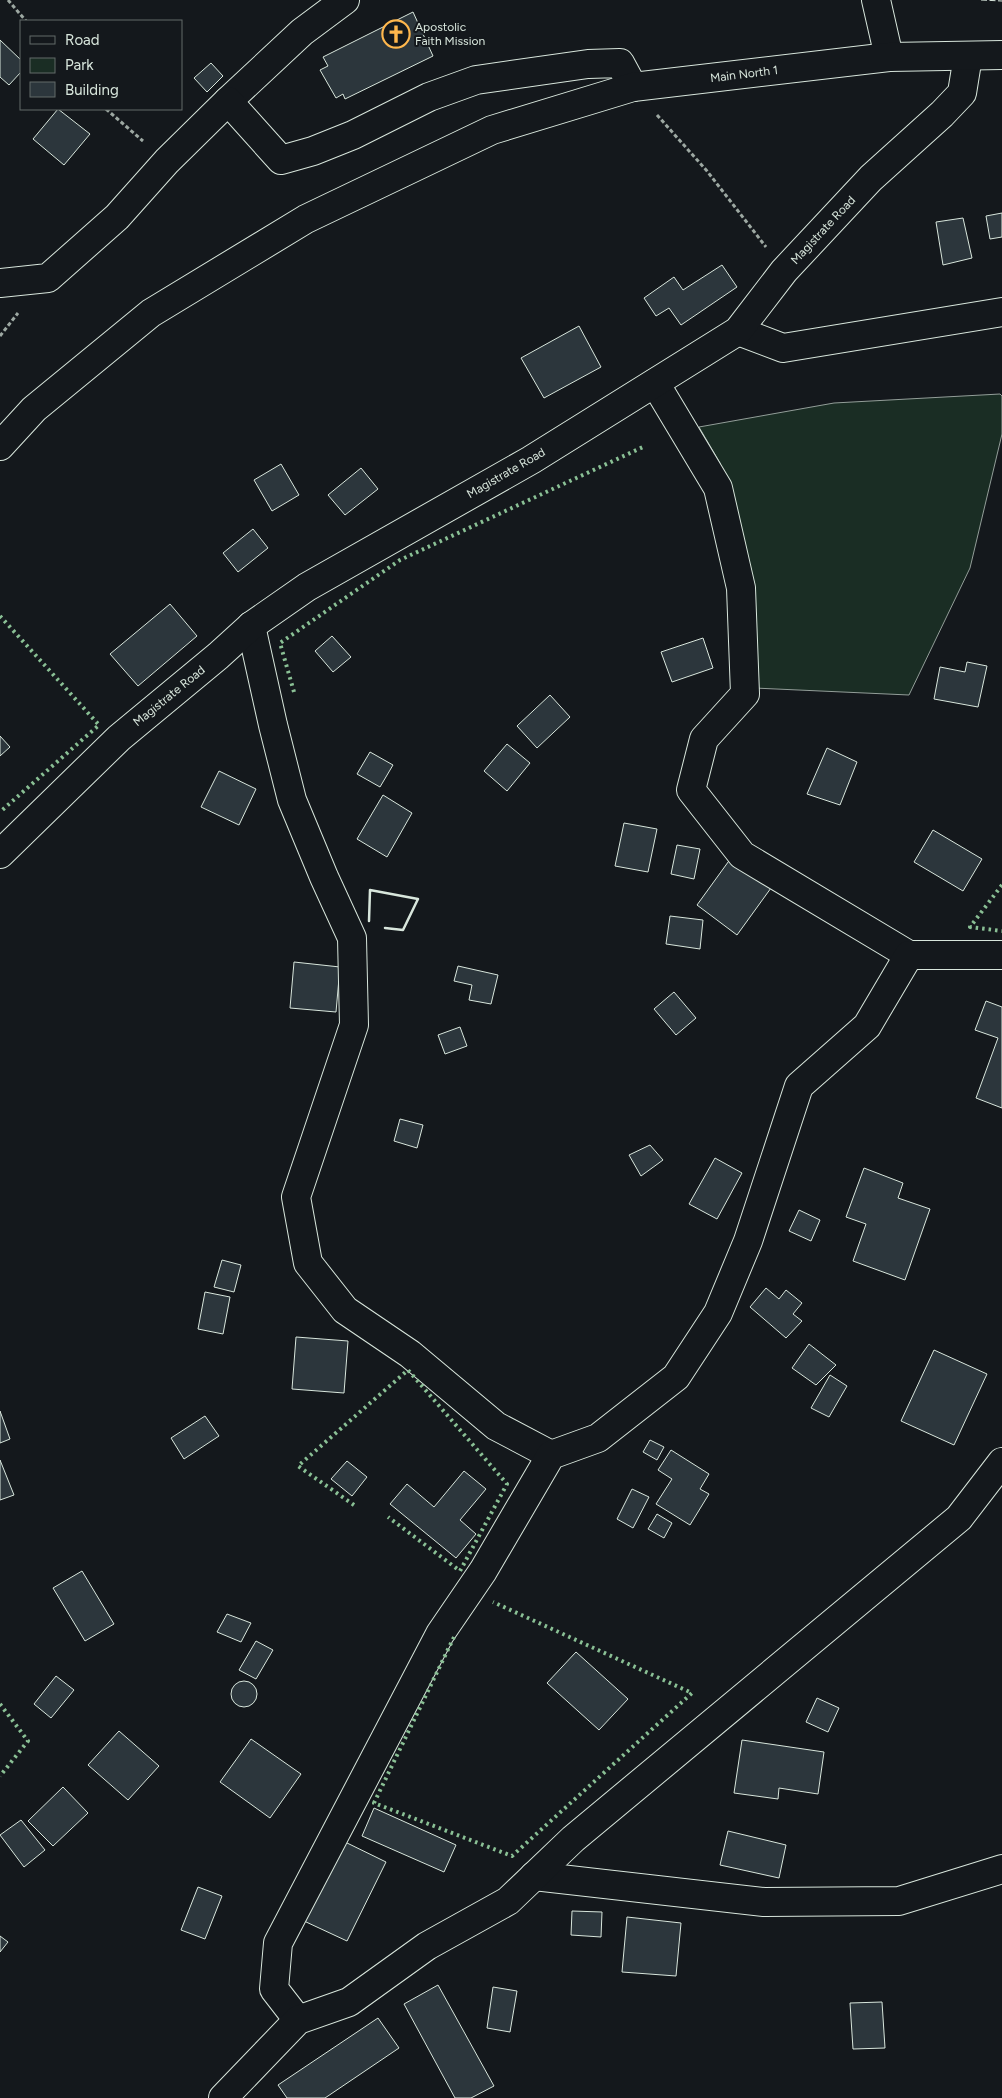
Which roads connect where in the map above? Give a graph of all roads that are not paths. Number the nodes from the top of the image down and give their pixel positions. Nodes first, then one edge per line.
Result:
1 (345, 0) edge
2 (876, 0) edge
3 (1002, 55) edge
4 (968, 56) junction
5 (889, 57) junction
6 (633, 87) junction
7 (228, 101) junction
8 (0, 283) edge
9 (1002, 312) edge
10 (738, 331) junction
11 (655, 383) junction
12 (0, 446) edge
13 (251, 626) junction
14 (0, 854) edge
15 (908, 955) junction
16 (1002, 956) edge
17 (551, 1455) junction
18 (1002, 1462) edge
19 (1002, 1869) edge
20 (534, 1876) junction
21 (298, 2020) junction
22 (224, 2098) edge

1 - 7 street
2 - 5 street
3 - 4 street, Main North 1
4 - 5 street, Main North 1
4 - 10 street, Magistrate Road
5 - 6 street, Main North 1
6 - 7 street
6 - 12 street, Main North 1
7 - 8 street
9 - 10 street
10 - 11 street, Magistrate Road
11 - 13 street, Magistrate Road
11 - 15 street
13 - 14 street, Magistrate Road
13 - 17 street
15 - 16 street
15 - 17 street
17 - 21 street
18 - 20 street
19 - 20 street
20 - 21 street
21 - 22 street

